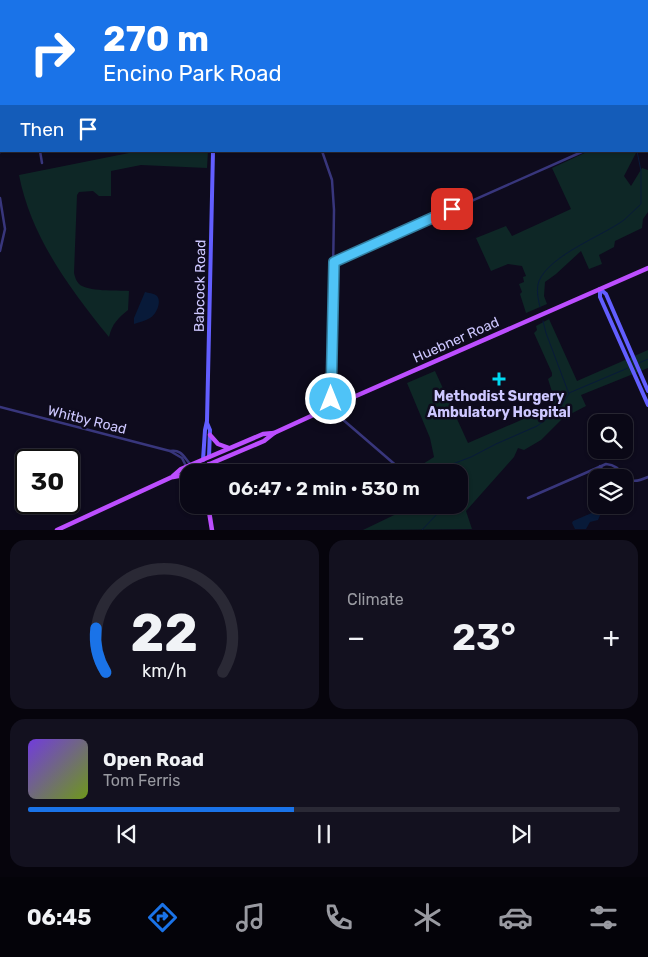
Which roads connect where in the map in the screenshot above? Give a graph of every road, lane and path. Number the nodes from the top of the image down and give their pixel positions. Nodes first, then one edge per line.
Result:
1 (40, 152) edge
2 (213, 152) edge
3 (322, 152) edge
4 (582, 152) edge
5 (42, 163) dead end
6 (0, 198) edge
7 (0, 251) edge
8 (334, 262) junction
9 (648, 268) edge
10 (600, 289) junction
11 (631, 351) junction
12 (626, 354) junction
13 (648, 391) edge
14 (648, 405) edge
15 (333, 406) junction
16 (0, 407) edge
17 (207, 421) junction
18 (274, 433) junction
19 (210, 435) junction
20 (231, 448) junction
21 (209, 458) junction
22 (203, 460) junction
23 (187, 464) edge
24 (193, 464) edge
25 (203, 464) edge
26 (209, 464) edge
27 (211, 464) edge
28 (394, 464) edge
29 (600, 466) junction
30 (602, 469) edge
31 (618, 469) edge
32 (180, 472) edge
33 (180, 476) edge
34 (172, 477) junction
35 (648, 477) edge
36 (633, 482) edge
37 (528, 498) dead end
38 (209, 514) edge
39 (57, 530) edge
40 (212, 530) edge

1 - 5 street
2 - 17 main road, Babcock Road
3 - 8 street
4 - 8 street
6 - 7 street
8 - 15 street
9 - 10 main road, Huebner Road
10 - 11 main road
10 - 12 main road
10 - 15 main road, Huebner Road
11 - 12 main road
11 - 13 main road
12 - 14 main road
15 - 18 main road, Huebner Road
15 - 28 street
16 - 23 street, Whitby Road
17 - 19 main road, Babcock Road
17 - 22 main road, Babcock Road
18 - 20 main road, Huebner Road
18 - 27 main road, Huebner Road
19 - 20 main road
19 - 21 main road, Babcock Road
20 - 21 main road, Huebner Road
21 - 22 main road, Huebner Road
21 - 26 main road, Babcock Road
22 - 24 main road, Huebner Road
22 - 25 main road, Babcock Road
29 - 30 street
29 - 31 street
29 - 37 street
32 - 34 main road, Huebner Road
33 - 34 main road, Huebner Road
34 - 39 main road, Huebner Road
35 - 36 street
38 - 40 main road

